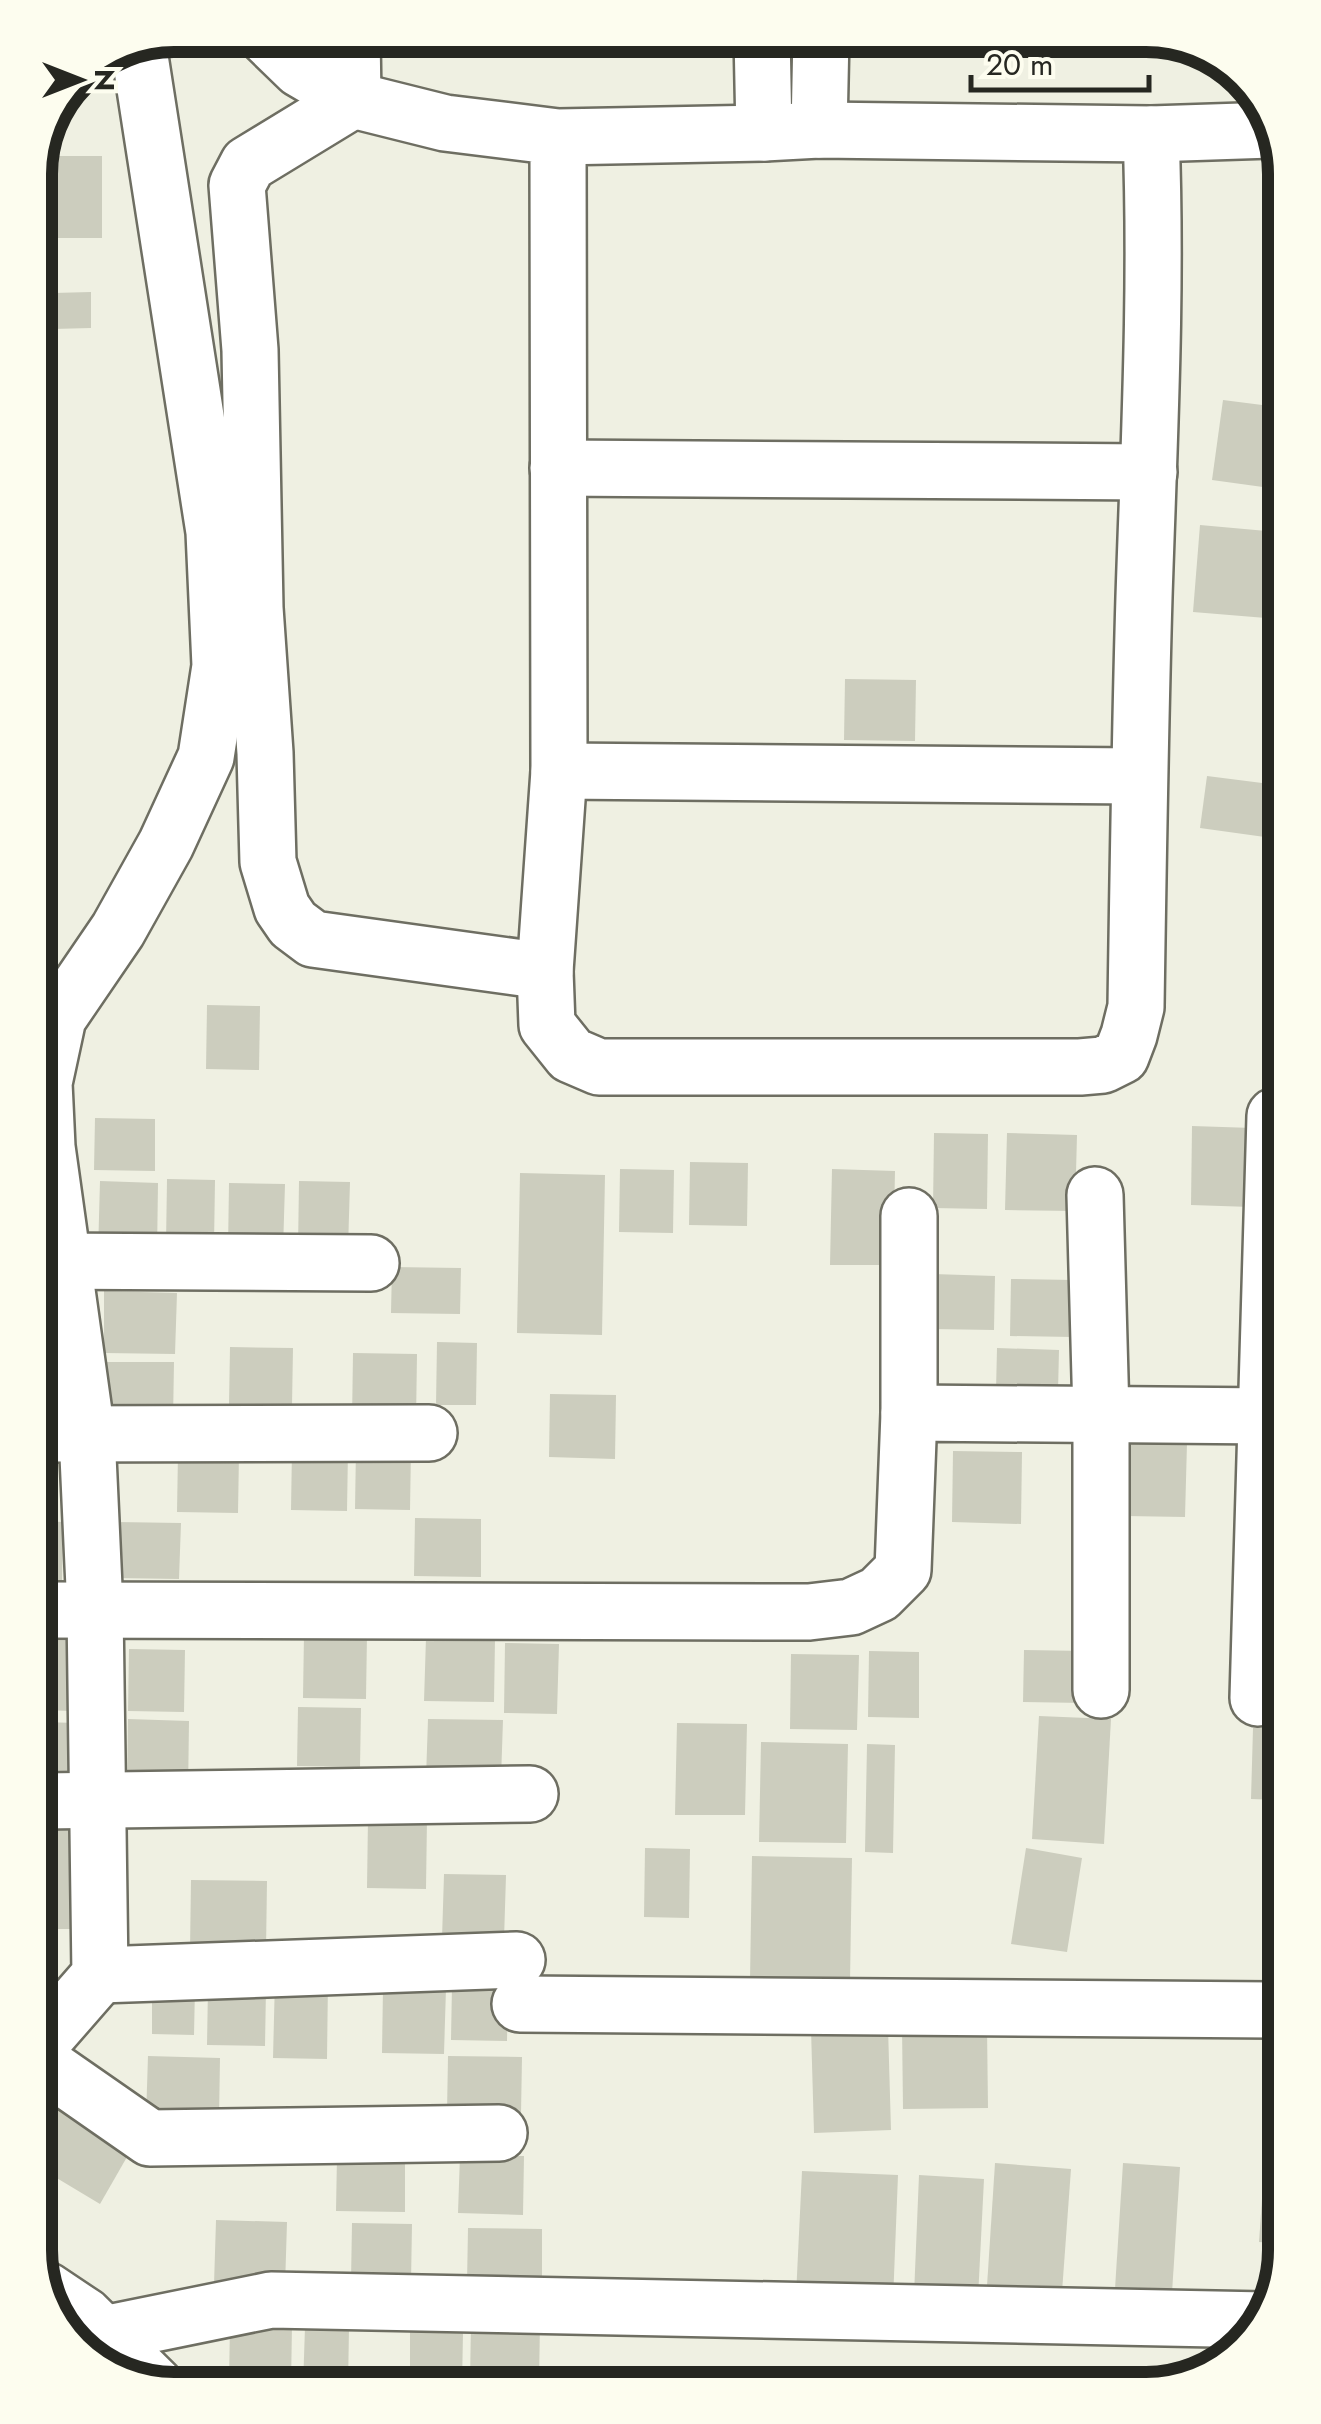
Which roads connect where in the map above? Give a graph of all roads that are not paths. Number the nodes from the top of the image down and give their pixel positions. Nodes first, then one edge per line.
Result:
1 (283, 52) edge
2 (352, 52) edge
3 (762, 53) edge
4 (821, 53) edge
5 (139, 58) edge
6 (352, 100) junction
7 (820, 130) junction
8 (1260, 130) edge
9 (764, 134) junction
10 (1151, 134) junction
11 (558, 137) junction
12 (558, 468) junction
13 (1149, 472) junction
14 (558, 771) junction
15 (1139, 776) junction
16 (545, 971) junction
17 (53, 1043) edge
18 (1095, 1195) dead end
19 (909, 1216) dead end
20 (52, 1261) edge
21 (371, 1263) dead end
22 (52, 1268) edge
23 (909, 1413) junction
24 (1101, 1414) junction
25 (1268, 1416) edge
26 (429, 1433) dead end
27 (64, 1434) edge
28 (1268, 1522) edge
29 (69, 1610) edge
30 (1101, 1690) dead end
31 (1258, 1698) dead end
32 (530, 1794) dead end
33 (98, 1800) junction
34 (52, 1801) edge
35 (100, 1975) junction
36 (1268, 2009) edge
37 (52, 2029) edge
38 (52, 2070) edge
39 (499, 2133) dead end
40 (65, 2303) edge
41 (1246, 2320) edge
42 (104, 2334) junction
43 (134, 2364) edge

1 - 6 street
2 - 6 street
3 - 9 street
4 - 7 street
5 - 17 street
6 - 11 street
6 - 16 street
7 - 9 street
7 - 10 street
8 - 10 street
9 - 11 street
10 - 13 street
11 - 12 street
12 - 13 street
12 - 14 street
13 - 15 street
14 - 15 street
14 - 16 street
15 - 16 street
18 - 24 street
19 - 23 street
20 - 21 street
22 - 27 street
23 - 24 street
23 - 29 street
24 - 25 street
24 - 30 street
26 - 27 street
27 - 29 street
28 - 31 street
29 - 33 street
32 - 33 street
33 - 34 street
33 - 35 street
35 - 36 street
35 - 37 street
38 - 39 street
40 - 42 street
41 - 42 street
42 - 43 street

